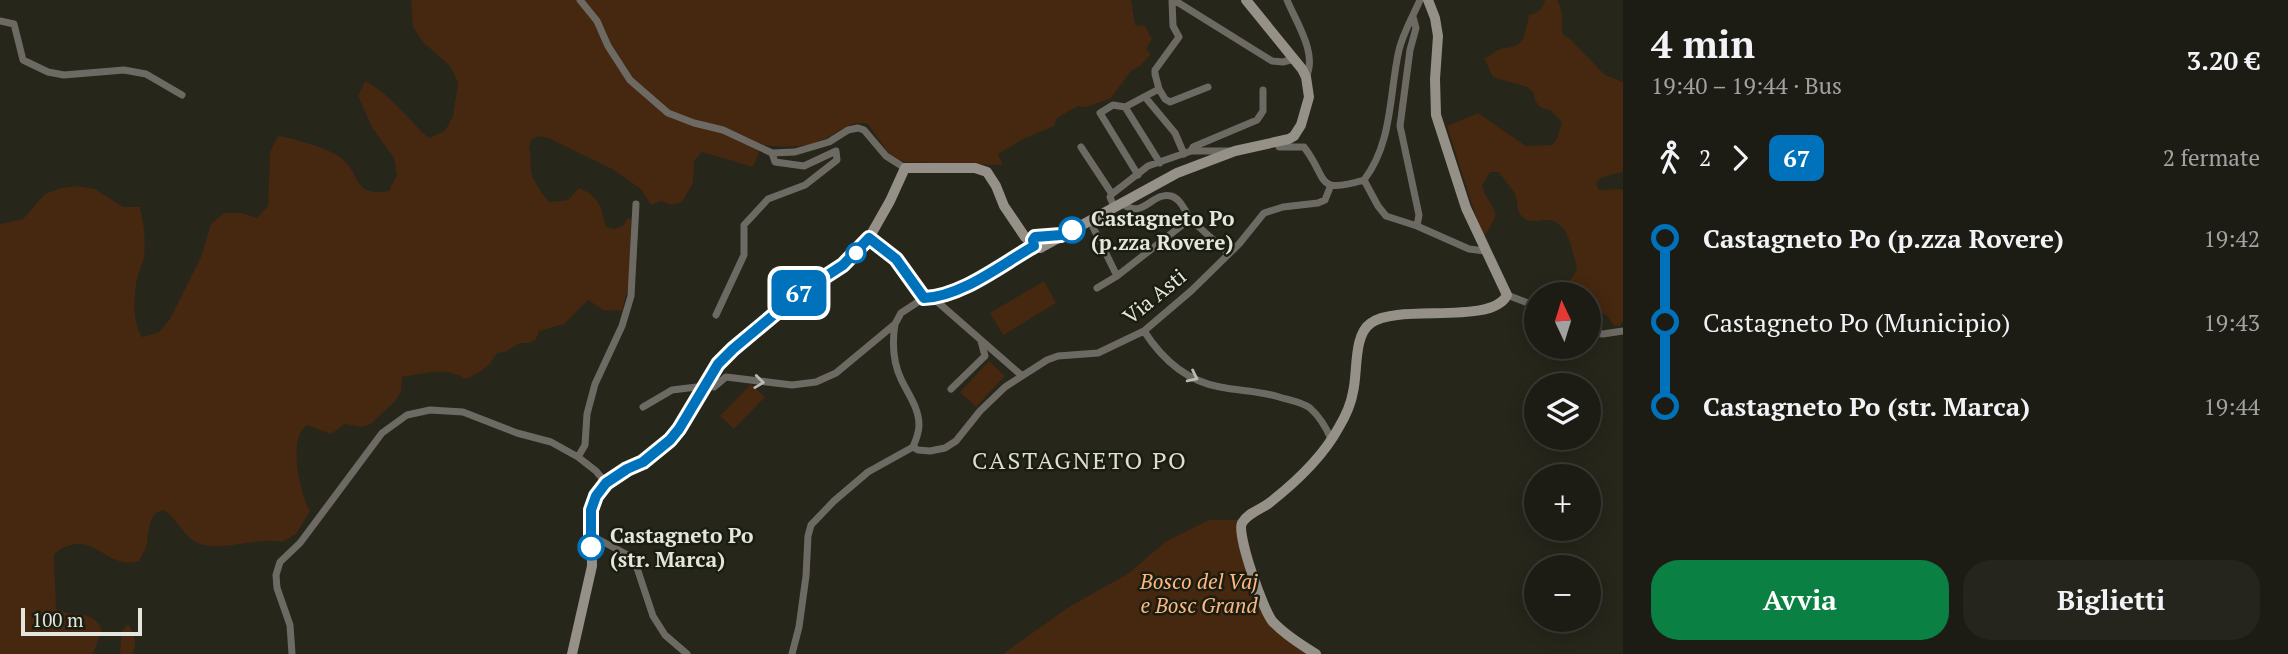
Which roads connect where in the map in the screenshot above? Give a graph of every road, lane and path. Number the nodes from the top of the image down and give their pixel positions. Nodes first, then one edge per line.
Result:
1 (580, 0) edge
2 (1173, 0) edge
3 (1246, 0) edge
4 (1287, 0) edge
5 (1420, 0) edge
6 (1428, 0) edge
7 (1413, 17) junction
8 (0, 21) edge
9 (1294, 59) junction
10 (1304, 73) junction
11 (1208, 87) dead end
12 (1159, 89) junction
13 (1263, 90) dead end
14 (182, 95) dead end
15 (1145, 97) junction
16 (1125, 107) junction
17 (1277, 142) junction
18 (1081, 147) dead end
19 (1235, 151) junction
20 (772, 153) junction
21 (1187, 153) junction
22 (1160, 163) junction
23 (905, 168) junction
24 (1138, 176) junction
25 (1364, 180) junction
26 (1331, 185) junction
27 (1112, 194) junction
28 (636, 204) dead end
29 (1118, 205) junction
30 (1191, 219) junction
31 (1090, 221) junction
32 (1417, 226) junction
33 (869, 238) junction
34 (1037, 242) junction
35 (1485, 251) junction
36 (1228, 253) junction
37 (1116, 276) junction
38 (1097, 288) dead end
39 (1507, 295) junction
40 (924, 298) junction
41 (933, 298) junction
42 (1524, 301) edge
43 (716, 315) dead end
44 (895, 324) junction
45 (1144, 331) junction
46 (1623, 331) edge
47 (1601, 334) edge
48 (981, 340) junction
49 (1021, 376) junction
50 (705, 385) junction
51 (951, 390) dead end
52 (643, 407) dead end
53 (1331, 439) junction
54 (913, 447) junction
55 (578, 457) junction
56 (606, 483) junction
57 (590, 535) junction
58 (292, 654) edge
59 (572, 654) edge
60 (687, 654) edge
61 (792, 654) edge
62 (1316, 654) edge

1 - 20 street
2 - 9 street
2 - 12 street
3 - 9 street
4 - 10 street
5 - 7 street
6 - 35 street
7 - 25 street
7 - 32 street
8 - 14 street
9 - 10 street
10 - 17 street
11 - 12 street
12 - 15 street
13 - 21 street
15 - 16 street
15 - 21 street
16 - 22 street
16 - 24 street
17 - 19 street
17 - 26 street
18 - 27 street
19 - 21 street
19 - 29 street
20 - 23 street
20 - 43 street
21 - 22 street
22 - 24 street
23 - 33 street
23 - 34 street
24 - 27 street
25 - 26 street
25 - 32 street
26 - 36 street, Via Asti
27 - 29 street
28 - 55 street
29 - 30 street
29 - 31 street
30 - 36 street
30 - 37 street
31 - 34 street
31 - 37 street
32 - 35 street
33 - 40 street
33 - 50 street
34 - 41 street
35 - 39 street
36 - 45 street, Via Asti
37 - 38 street
39 - 42 street
39 - 53 street
40 - 41 street
40 - 44 street
41 - 48 street
50 -> 44 street
44 - 54 street
45 - 49 street, Via Asti
45 -> 53 street
46 - 47 street
48 - 49 street
48 - 51 street
49 - 54 street, Via Asti
50 - 52 street
50 - 56 street
53 - 62 street
54 - 61 street
55 - 56 street
55 - 58 street
56 - 57 street
57 - 59 street
57 - 60 street

